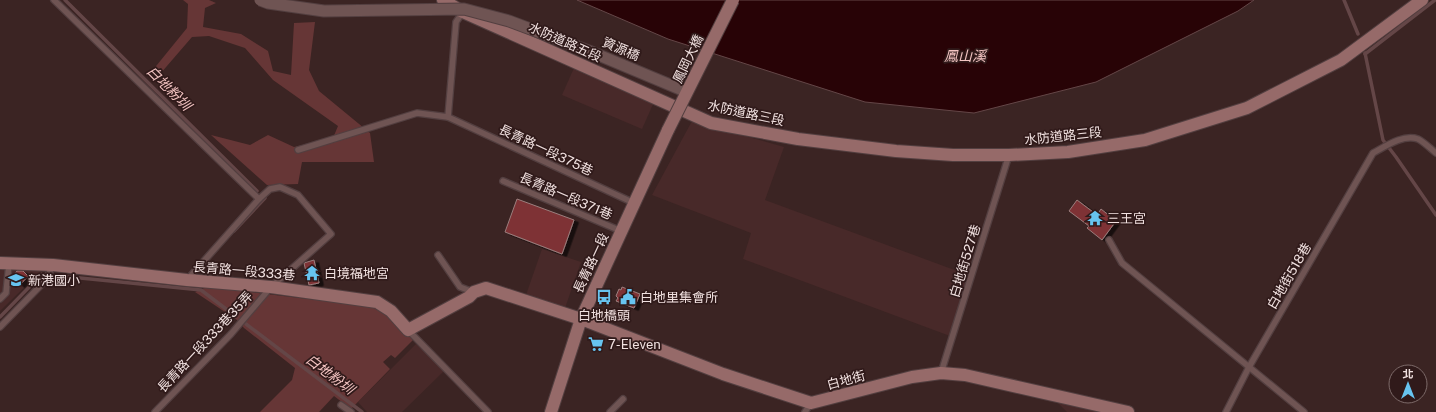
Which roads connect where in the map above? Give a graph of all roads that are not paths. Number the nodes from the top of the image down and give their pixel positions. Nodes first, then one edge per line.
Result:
1 (54, 0) edge
2 (260, 0) edge
3 (443, 0) edge
4 (733, 0) edge
5 (1422, 0) edge
6 (463, 12) junction
7 (687, 92) junction
8 (676, 108) joint
9 (448, 117) junction
10 (668, 130) joint
11 (298, 150) dead end
12 (1436, 153) edge
13 (1009, 155) junction
14 (503, 181) dead end
15 (258, 199) junction
16 (634, 203) junction
17 (622, 231) junction
18 (1109, 240) dead end
19 (438, 255) dead end
20 (4, 263) edge
21 (53, 265) junction
22 (187, 280) junction
23 (271, 287) junction
24 (474, 292) junction
25 (0, 299) edge
26 (581, 319) junction
27 (0, 326) edge
28 (408, 330) junction
29 (1249, 367) junction
30 (941, 373) junction
31 (624, 399) dead end
32 (341, 405) dead end
33 (808, 408) edge
34 (154, 412) edge
35 (351, 412) edge
36 (488, 412) edge
37 (551, 412) edge
38 (610, 412) edge
39 (1128, 412) edge
40 (1226, 412) edge
41 (1304, 412) edge

1 - 15 lane
2 - 7 street, 資源橋, bridge
3 - 6 street, 水防道路五段
4 - 7 street, 鳳岡大橋, bridge
5 - 13 street, 水防道路三段
6 - 8 street, 水防道路五段
6 - 9 lane
7 - 10 street, 鳳岡大橋, bridge
8 - 13 street, 水防道路三段
9 - 11 lane, 長青路一段375巷
9 - 16 lane, 長青路一段375巷
10 - 16 street, 長青路一段
12 - 29 lane, 白地街518巷
13 - 30 lane, 白地街527巷
14 - 17 lane, 長青路一段371巷
15 - 22 lane
15 - 23 lane, 長青路一段333巷35弄
16 - 17 street, 長青路一段
17 - 26 street, 長青路一段
18 - 29 lane
19 - 24 lane
20 - 21 street, 長青路一段333巷
20 - 25 lane
21 - 22 street, 長青路一段333巷
21 - 27 lane
22 - 23 street, 長青路一段333巷
23 - 28 street, 長青路一段333巷
23 - 34 lane, 長青路一段333巷35弄
24 - 26 street, 白地街
24 - 28 street
26 - 33 street, 白地街
26 - 37 street, 長青路一段
28 - 36 lane, 長青路一段333巷
29 - 40 lane, 白地街518巷
29 - 41 lane
30 - 33 street, 白地街
30 - 39 street, 白地街
31 - 38 lane
32 - 35 lane

